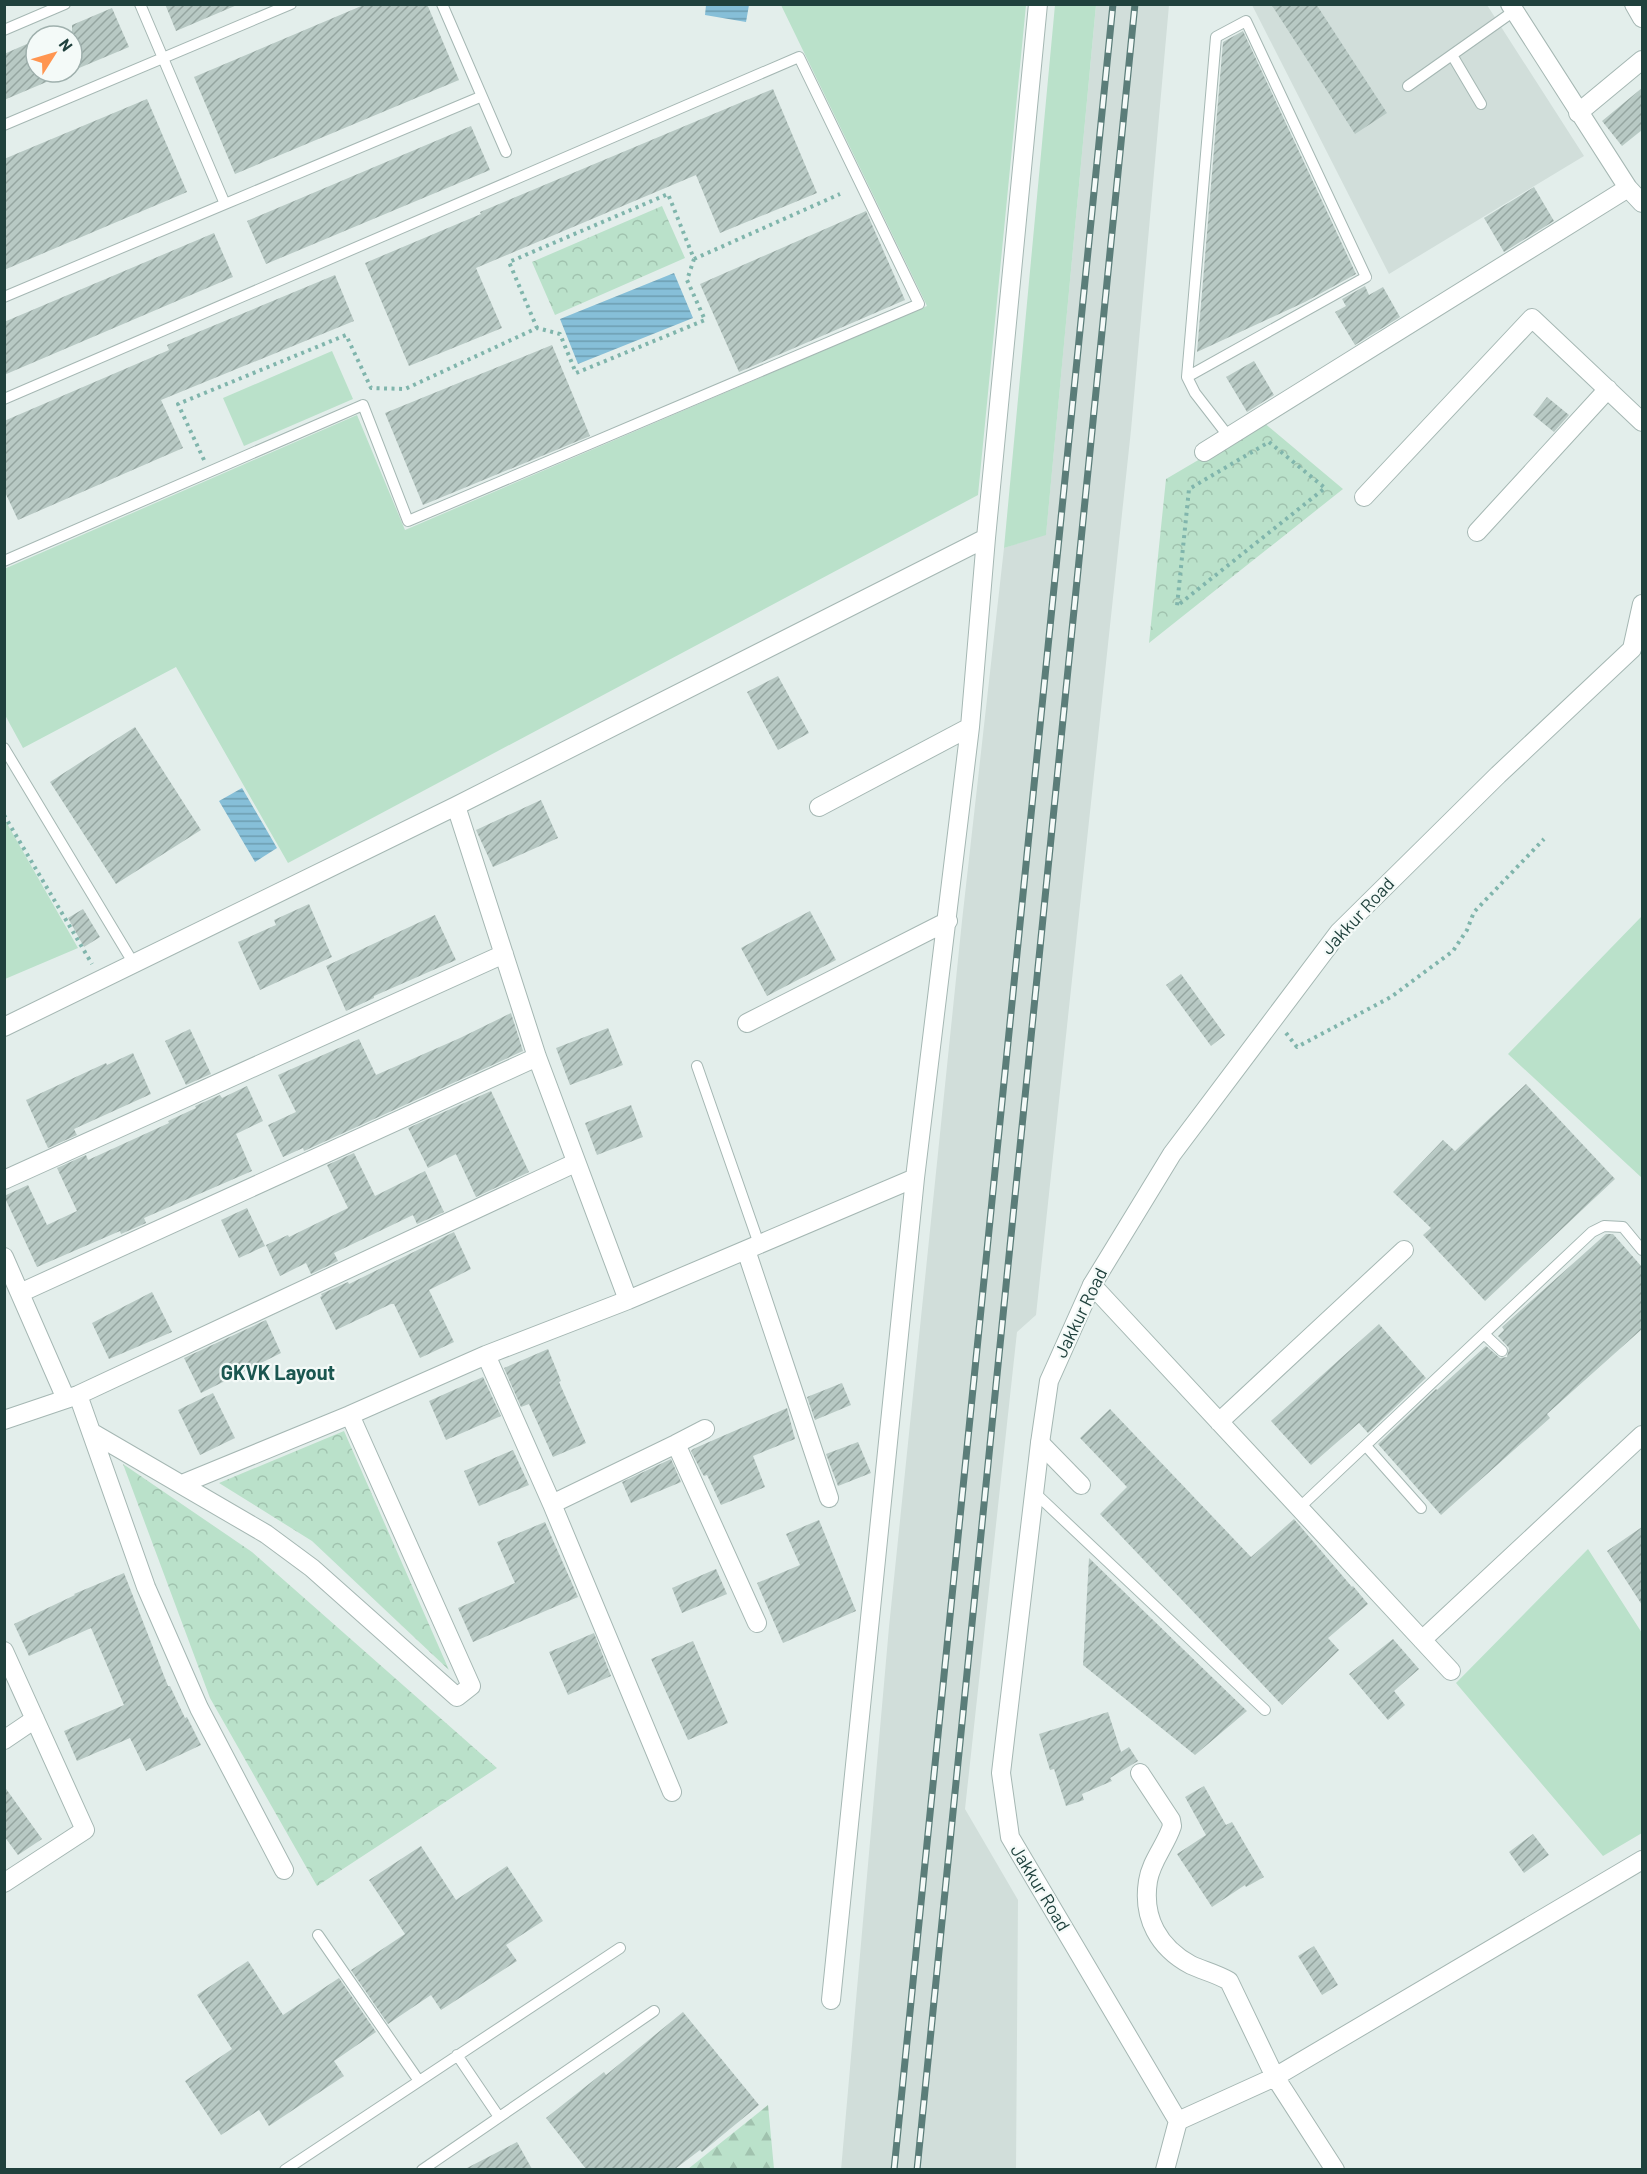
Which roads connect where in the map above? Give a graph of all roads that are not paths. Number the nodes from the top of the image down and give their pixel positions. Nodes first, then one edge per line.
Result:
1 (65, 4) edge
2 (140, 4) edge
3 (291, 4) edge
4 (442, 4) edge
5 (1038, 4) edge
6 (1634, 4) edge
7 (1512, 8) edge
8 (1642, 18) edge
9 (4, 30) edge
10 (1452, 55) junction
11 (163, 58) junction
12 (1642, 60) edge
13 (1408, 86) dead end
14 (480, 97) junction
15 (1481, 104) dead end
16 (1578, 113) junction
17 (4, 125) edge
18 (506, 152) dead end
19 (1628, 188) junction
20 (1642, 203) edge
21 (225, 204) junction
22 (4, 297) edge
23 (1187, 377) junction
24 (1608, 389) junction
25 (4, 399) edge
26 (1642, 422) edge
27 (1228, 437) junction
28 (1204, 452) dead end
29 (1364, 497) dead end
30 (1477, 532) dead end
31 (986, 538) junction
32 (4, 561) edge
33 (1642, 604) edge
34 (970, 727) junction
35 (4, 748) edge
36 (456, 806) junction
37 (819, 807) dead end
38 (948, 921) junction
39 (504, 954) junction
40 (134, 964) junction
41 (747, 1023) dead end
42 (4, 1027) edge
43 (537, 1057) junction
44 (697, 1066) dead end
45 (575, 1163) junction
46 (915, 1178) junction
47 (4, 1180) edge
48 (752, 1247) junction
49 (1404, 1250) dead end
50 (1642, 1250) edge
51 (4, 1257) edge
52 (1092, 1285) junction
53 (20, 1293) junction
54 (628, 1300) junction
55 (1484, 1334) junction
56 (1502, 1352) dead end
57 (486, 1355) junction
58 (72, 1397) junction
59 (350, 1415) junction
60 (4, 1420) edge
61 (1219, 1422) junction
62 (705, 1429) dead end
63 (91, 1432) junction
64 (1642, 1435) edge
65 (1040, 1443) junction
66 (676, 1444) junction
67 (1366, 1446) junction
68 (182, 1484) junction
69 (1081, 1485) dead end
70 (1034, 1492) junction
71 (829, 1498) dead end
72 (552, 1504) junction
73 (1299, 1508) junction
74 (1421, 1508) dead end
75 (757, 1623) dead end
76 (1422, 1640) junction
77 (4, 1651) edge
78 (1450, 1671) dead end
79 (1265, 1710) dead end
80 (35, 1719) junction
81 (4, 1740) edge
82 (1140, 1773) dead end
83 (672, 1792) dead end
84 (1642, 1860) edge
85 (284, 1870) dead end
86 (4, 1883) edge
87 (318, 1935) dead end
88 (620, 1948) dead end
89 (831, 2000) dead end
90 (654, 2011) dead end
91 (456, 2055) junction
92 (1275, 2077) junction
93 (419, 2081) junction
94 (499, 2117) junction
95 (1178, 2121) junction
96 (285, 2169) edge
97 (422, 2169) edge
98 (1165, 2169) edge
99 (1335, 2169) edge

1 - 9 lane
2 - 11 lane
3 - 11 lane
4 - 14 lane
5 - 31 street
6 - 8 street
7 - 10 lane
7 - 16 street
10 - 13 lane
10 - 15 lane
11 - 17 lane
11 - 21 lane
12 - 16 street
14 - 18 lane
14 - 21 lane
16 - 19 street
19 - 20 street
19 - 27 street
21 - 22 lane
23 - 23 lane
23 - 27 lane
24 - 26 street
24 - 29 street
24 - 30 street
25 - 32 lane
27 - 28 street
31 - 34 street
31 - 36 street
33 - 52 street, Jakkur Road
34 - 37 street
34 - 38 street
35 - 40 lane
36 - 39 street
36 - 40 street
38 - 41 street
38 - 46 street
39 - 43 street
39 - 47 street
40 - 42 street
43 - 45 street
43 - 53 street
44 - 48 lane
45 - 54 street
45 - 58 street
46 - 48 street
46 - 89 street
48 - 54 street
48 - 71 street
49 - 61 street
50 - 55 lane
51 - 53 street
52 - 61 street
52 - 65 street, Jakkur Road
53 - 58 street
54 - 57 street
55 - 56 lane
55 - 67 lane
57 - 59 street
57 - 72 street
58 - 60 street
58 - 63 street
59 - 68 street
59 - 68 street
61 - 73 street
62 - 66 street
63 - 68 street
63 - 85 street
64 - 76 street
65 - 69 street
65 - 70 street, Jakkur Road
66 - 72 street
66 - 75 street
67 - 73 lane
67 - 74 lane
70 - 79 lane
70 - 95 street, Jakkur Road
72 - 83 street
73 - 76 street
76 - 78 street
77 - 80 street
80 - 81 street
80 - 86 street
82 - 92 street
84 - 92 street
87 - 93 lane
88 - 91 lane
90 - 94 lane
91 - 93 lane
91 - 94 lane
92 - 95 street
92 - 99 street
93 - 96 lane
94 - 97 lane
95 - 98 street

